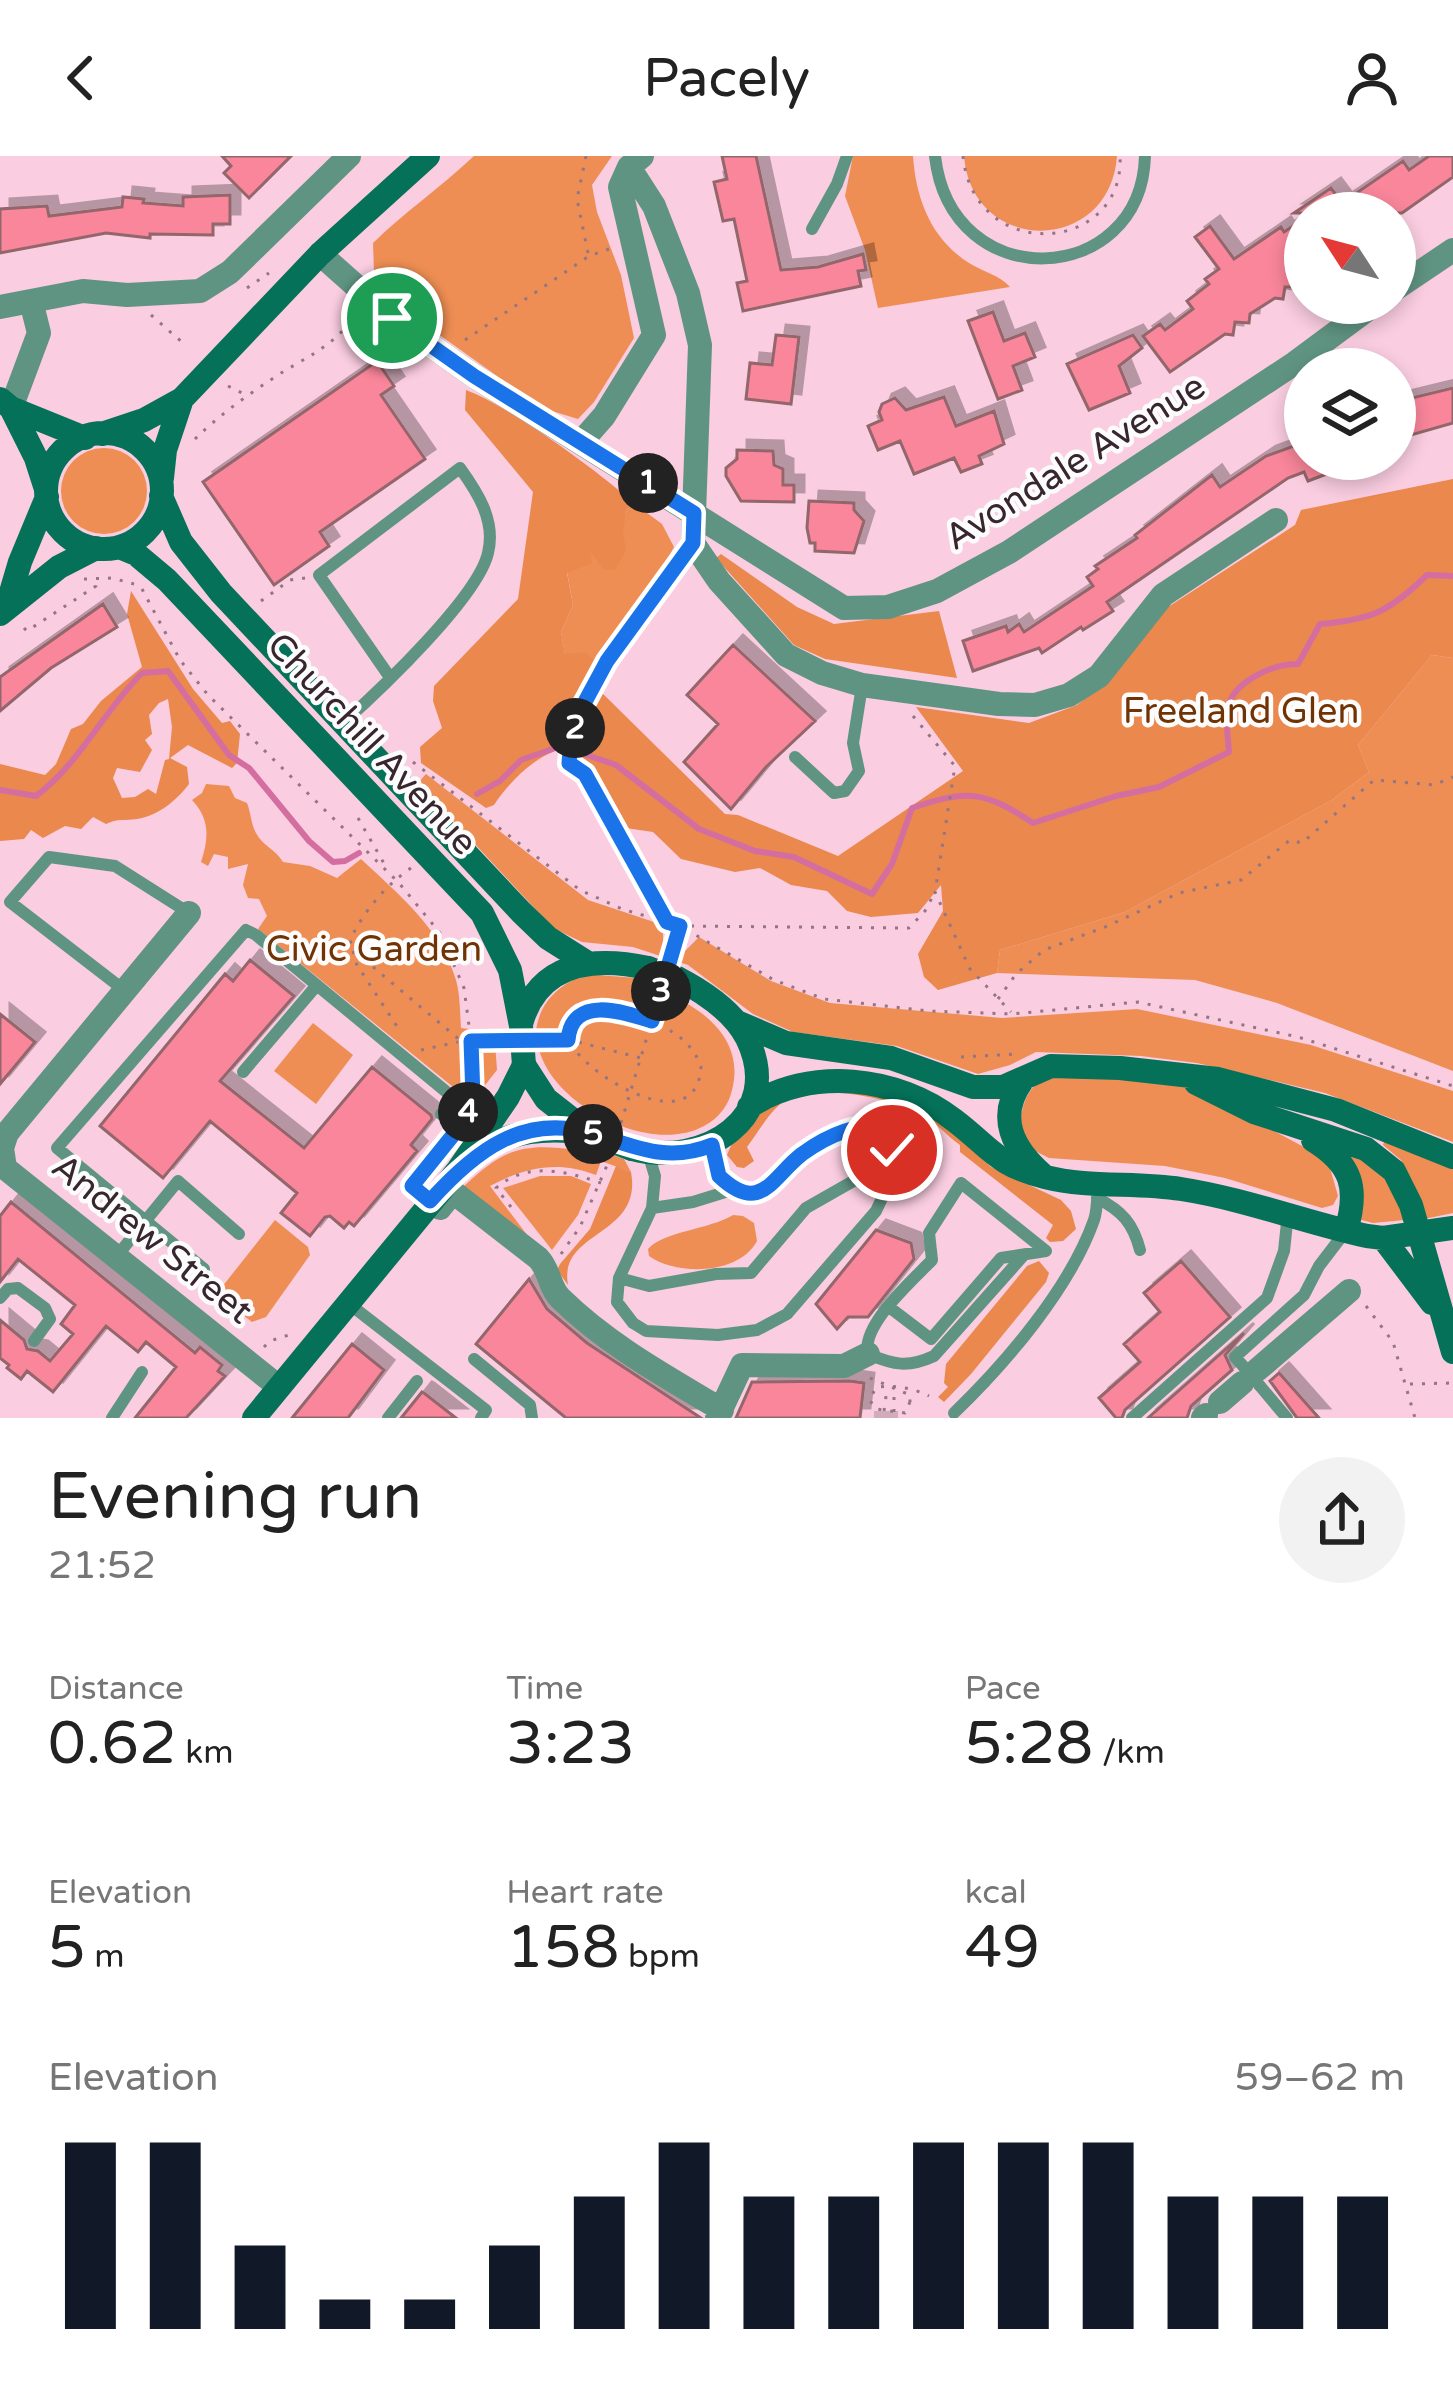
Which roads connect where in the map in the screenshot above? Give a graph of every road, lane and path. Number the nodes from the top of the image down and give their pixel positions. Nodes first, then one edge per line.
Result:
1 (349, 156) edge
2 (428, 156) edge
3 (586, 156) edge
4 (847, 156) edge
5 (935, 156) edge
6 (962, 156) edge
7 (1120, 156) edge
8 (1145, 156) edge
9 (635, 162) edge
10 (812, 229) dead end
11 (629, 242) junction
12 (1453, 250) edge
13 (320, 254) junction
14 (589, 256) junction
15 (1416, 275) edge
16 (127, 295) junction
17 (368, 297) junction
18 (32, 301) junction
19 (0, 307) edge
20 (1348, 324) edge
21 (183, 343) dead end
22 (444, 354) junction
23 (228, 386) dead end
24 (182, 400) junction
25 (5, 404) edge
26 (94, 436) junction
27 (582, 441) junction
28 (161, 490) junction
29 (46, 493) junction
30 (694, 513) junction
31 (1276, 520) dead end
32 (693, 543) junction
33 (107, 548) junction
34 (319, 575) junction
35 (95, 579) junction
36 (73, 580) dead end
37 (141, 586) junction
38 (255, 605) dead end
39 (164, 608) dead end
40 (8, 614) edge
41 (389, 676) junction
42 (862, 685) junction
43 (907, 712) dead end
44 (344, 723) junction
45 (795, 757) dead end
46 (1453, 777) edge
47 (350, 802) dead end
48 (363, 816) dead end
49 (376, 829) dead end
50 (401, 855) dead end
51 (389, 874) junction
52 (395, 879) junction
53 (935, 892) junction
54 (189, 913) joint
55 (680, 926) junction
56 (353, 950) junction
57 (586, 962) junction
58 (664, 973) junction
59 (317, 985) junction
60 (124, 990) junction
61 (998, 999) junction
62 (1012, 1014) junction
63 (652, 1021) junction
64 (736, 1022) junction
65 (568, 1040) junction
66 (461, 1041) junction
67 (471, 1041) junction
68 (521, 1043) junction
69 (408, 1046) dead end
70 (413, 1052) dead end
71 (641, 1058) junction
72 (242, 1072) dead end
73 (1178, 1074) junction
74 (1022, 1081) junction
75 (1453, 1086) edge
76 (632, 1091) junction
77 (749, 1107) junction
78 (441, 1114) dead end
79 (466, 1119) dead end
80 (1285, 1124) junction
81 (452, 1136) dead end
82 (607, 1140) junction
83 (712, 1145) junction
84 (1, 1148) edge
85 (892, 1150) junction
86 (640, 1151) junction
87 (1453, 1157) edge
88 (458, 1170) junction
89 (1045, 1177) junction
90 (6, 1180) edge
91 (601, 1183) junction
92 (734, 1189) junction
93 (1097, 1190) junction
94 (430, 1201) junction
95 (652, 1208) junction
96 (1288, 1213) junction
97 (521, 1220) dead end
98 (146, 1221) junction
99 (1016, 1227) junction
100 (1453, 1228) edge
101 (1346, 1232) junction
102 (239, 1234) dead end
103 (1419, 1234) junction
104 (1383, 1238) junction
105 (1140, 1250) dead end
106 (1046, 1251) junction
107 (1023, 1256) junction
108 (116, 1257) junction
109 (1076, 1258) junction
110 (203, 1269) dead end
111 (550, 1270) junction
112 (619, 1278) junction
113 (1349, 1291) joint
114 (0, 1298) edge
115 (347, 1303) junction
116 (889, 1306) junction
117 (1442, 1321) junction
118 (34, 1341) dead end
119 (1453, 1352) edge
120 (868, 1354) junction
121 (474, 1359) dead end
122 (844, 1366) junction
123 (142, 1372) dead end
124 (1251, 1377) junction
125 (417, 1381) dead end
126 (1453, 1383) edge
127 (1408, 1384) junction
128 (887, 1385) junction
129 (279, 1387) junction
130 (894, 1388) junction
131 (929, 1396) dead end
132 (884, 1411) junction
133 (894, 1412) junction
134 (1210, 1412) edge
135 (954, 1413) dead end
136 (719, 1414) edge
137 (486, 1415) edge
138 (112, 1418) edge
139 (254, 1418) edge
140 (388, 1418) edge
141 (532, 1418) edge
142 (1132, 1418) edge
143 (1287, 1418) edge
144 (1414, 1418) edge

1 - 16 street
2 - 13 street
3 - 14 path
4 - 10 lane
5 - 8 lane
6 - 7 path
9 - 11 street
9 - 30 street
11 - 14 path
11 - 27 street
12 - 15 street
13 - 17 street, Avondale Avenue
13 - 24 street
14 - 22 path
16 - 18 street
16 - 21 path
17 - 22 street, Avondale Avenue
17 - 23 path
18 - 19 street
18 - 25 street
20 - 30 street, Avondale Avenue
22 - 27 street, Avondale Avenue
24 - 26 street
24 - 28 street
25 - 26 street
25 - 29 street
26 - 28 street
26 - 29 street
27 - 30 street, Avondale Avenue
28 - 33 street
28 - 44 street, Churchill Avenue
29 - 33 street
29 - 40 street
30 - 32 street
31 - 42 street
32 - 42 street
32 - 55 path
33 - 40 street
33 - 68 street, Churchill Avenue
34 - 38 path
34 - 41 lane
34 - 41 lane
35 - 36 path
35 - 37 path
35 - 40 path
37 - 39 path
37 - 51 path
41 - 44 lane
42 - 45 lane
43 - 53 path
44 - 57 street, Churchill Avenue
46 - 61 path
47 - 51 path
48 - 49 path
50 - 52 path
51 - 52 path
52 - 56 path
52 - 67 path
53 - 55 path
53 - 61 path
54 - 60 street, Andrew Street
54 - 60 lane
55 - 58 path
55 - 62 path
56 - 66 path
56 - 69 path
57 - 58 street
57 - 68 street
58 - 63 path
58 - 64 street
59 - 72 lane
59 - 78 lane
59 - 98 lane
60 - 84 street, Andrew Street
61 - 62 path
62 - 75 path
63 - 65 path
63 - 71 path
63 - 76 path
64 - 74 street
64 - 77 street
65 - 68 path
65 - 71 path
65 - 76 path
66 - 67 path
66 - 70 path
67 - 68 path
67 - 79 path
68 - 82 street
68 - 88 street
71 - 76 path
73 - 74 street
73 - 80 street
73 - 87 street
74 - 89 street
76 - 82 path
77 - 83 street
77 - 89 street
80 - 101 street
80 - 103 street
81 - 94 path
82 - 86 street, bridge
82 - 88 street
82 - 91 path
83 - 86 street
83 - 92 lane
84 - 90 street, Andrew Street
85 - 92 lane
85 - 112 lane
85 - 112 lane
86 - 95 lane
88 - 94 street
89 - 93 street
90 - 108 street, Andrew Street
91 - 97 path
91 - 111 path
92 - 95 lane
93 - 96 street
93 - 105 lane
93 - 109 lane
94 - 111 street
94 - 115 street
95 - 112 lane
96 - 101 street
96 - 142 lane
98 - 102 lane
98 - 108 lane
98 - 110 lane
99 - 106 lane
99 - 107 lane
99 - 116 lane
100 - 103 street
101 - 104 street
101 - 124 lane
103 - 104 street
103 - 117 street
104 - 117 street
106 - 107 lane
106 - 109 lane
107 - 116 lane
107 - 120 lane
108 - 129 street, Andrew Street
109 - 135 lane
111 - 136 street
113 - 124 street
113 - 127 path
114 - 118 lane
115 - 129 street
115 - 137 lane
116 - 120 lane
117 - 119 street
120 - 122 street
121 - 141 lane
122 - 128 path
122 - 136 street
123 - 138 lane
124 - 134 street
124 - 143 lane
125 - 140 lane
126 - 127 path
127 - 144 path
128 - 130 path
128 - 131 path, bridge
128 - 132 path
128 - 132 path, bridge
129 - 139 street
130 - 133 path
130 - 133 path, bridge
132 - 133 path, bridge

